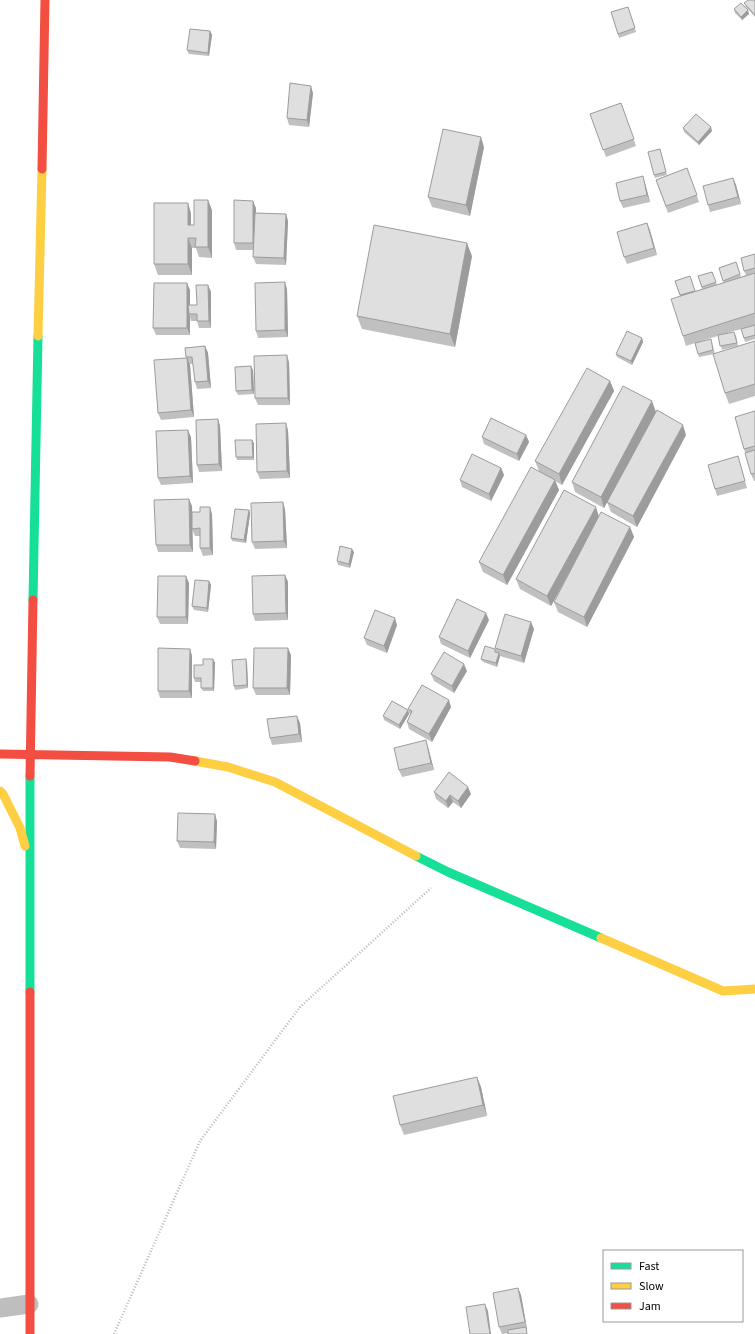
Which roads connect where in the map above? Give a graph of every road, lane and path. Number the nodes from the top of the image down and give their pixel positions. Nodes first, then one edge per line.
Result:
1 (45, 0) edge
2 (0, 754) edge
3 (30, 756) junction
4 (0, 791) edge
5 (30, 866) junction
6 (448, 872) junction
7 (755, 989) edge
8 (30, 1304) junction
9 (0, 1308) edge
10 (30, 1334) edge
11 (114, 1334) edge

1 - 3 main road
2 - 3 main road
3 - 5 main road
3 - 6 main road
4 - 5 main road
5 - 8 main road
6 - 7 main road
6 - 11 path
8 - 9 street
8 - 10 main road

